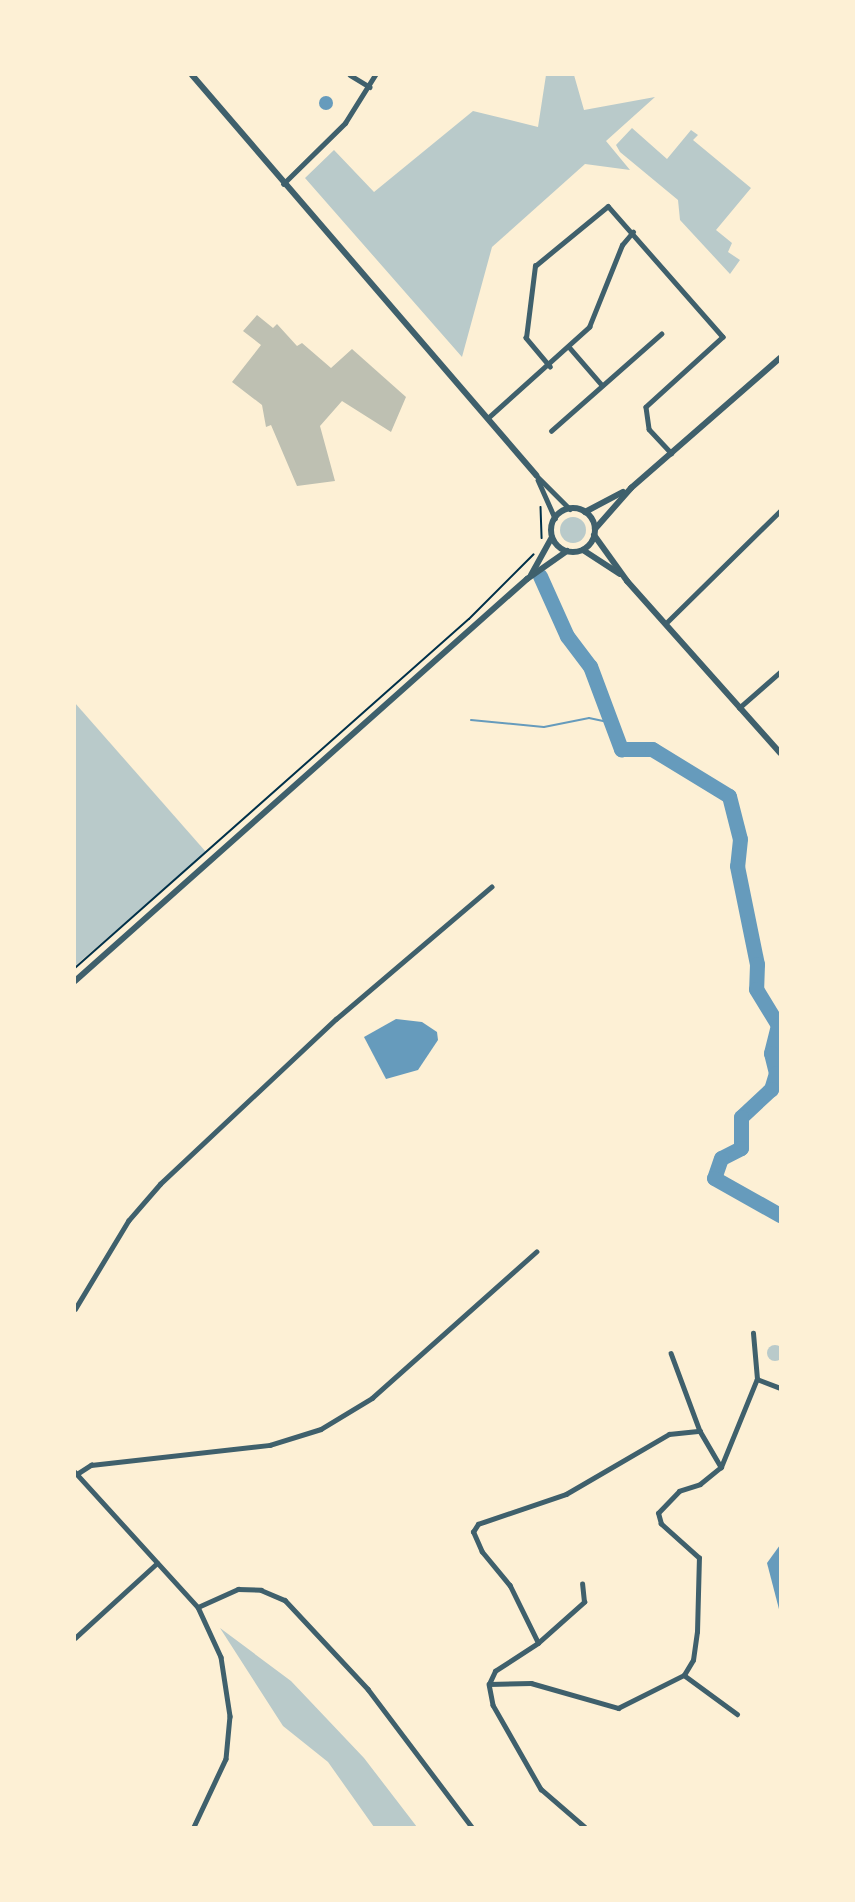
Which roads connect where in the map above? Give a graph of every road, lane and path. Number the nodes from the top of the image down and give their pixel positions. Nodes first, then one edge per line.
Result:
1 (192, 75) edge
2 (350, 75) edge
3 (375, 75) edge
4 (370, 87) junction
5 (283, 184) junction
6 (633, 232) junction
7 (661, 334) dead end
8 (570, 348) junction
9 (780, 358) edge
10 (550, 366) junction
11 (602, 385) junction
12 (489, 417) junction
13 (551, 431) dead end
14 (671, 453) junction
15 (536, 475) junction
16 (631, 488) junction
17 (549, 502) junction
18 (570, 509) junction
19 (585, 512) junction
20 (780, 512) edge
21 (555, 518) junction
22 (594, 532) junction
23 (552, 537) junction
24 (583, 550) junction
25 (567, 551) junction
26 (527, 579) junction
27 (627, 580) junction
28 (665, 624) junction
29 (780, 672) edge
30 (739, 708) junction
31 (780, 753) edge
32 (491, 887) dead end
33 (75, 968) edge
34 (75, 981) edge
35 (536, 1252) dead end
36 (75, 1309) edge
37 (753, 1333) dead end
38 (671, 1353) dead end
39 (757, 1379) junction
40 (780, 1388) edge
41 (700, 1431) junction
42 (721, 1467) junction
43 (76, 1473) edge
44 (157, 1563) junction
45 (582, 1584) dead end
46 (198, 1607) junction
47 (75, 1638) edge
48 (538, 1643) junction
49 (684, 1675) junction
50 (489, 1684) junction
51 (737, 1714) dead end
52 (194, 1827) edge
53 (472, 1827) edge
54 (585, 1827) edge

1 - 5 street
2 - 4 street
3 - 4 street
4 - 5 street
5 - 12 street
6 - 8 street
6 - 10 street
6 - 14 street
7 - 11 street
8 - 10 street
8 - 11 street
9 - 14 street
10 - 12 street
11 - 13 street
12 - 15 street
14 - 16 street
15 - 17 street
15 - 18 street
16 - 19 street
16 - 22 street
17 - 21 street
17 - 33 path
18 - 19 street
18 - 21 street
19 - 22 street
20 - 28 street
21 - 23 street
22 - 24 street
22 - 27 street
23 - 25 street
23 - 26 street
24 - 25 street
24 - 27 street
25 - 26 street
26 - 34 street
27 - 28 street
28 - 30 street
29 - 30 street
30 - 31 street
32 - 36 street
35 - 43 street
37 - 39 street
38 - 41 street
39 - 40 street
39 - 42 street
41 - 42 street
41 - 48 street
42 - 49 street
43 - 44 street
44 - 46 street
44 - 47 street
45 - 48 street
46 - 52 street
46 - 53 street
48 - 50 street
49 - 50 street
49 - 51 street
50 - 54 street

